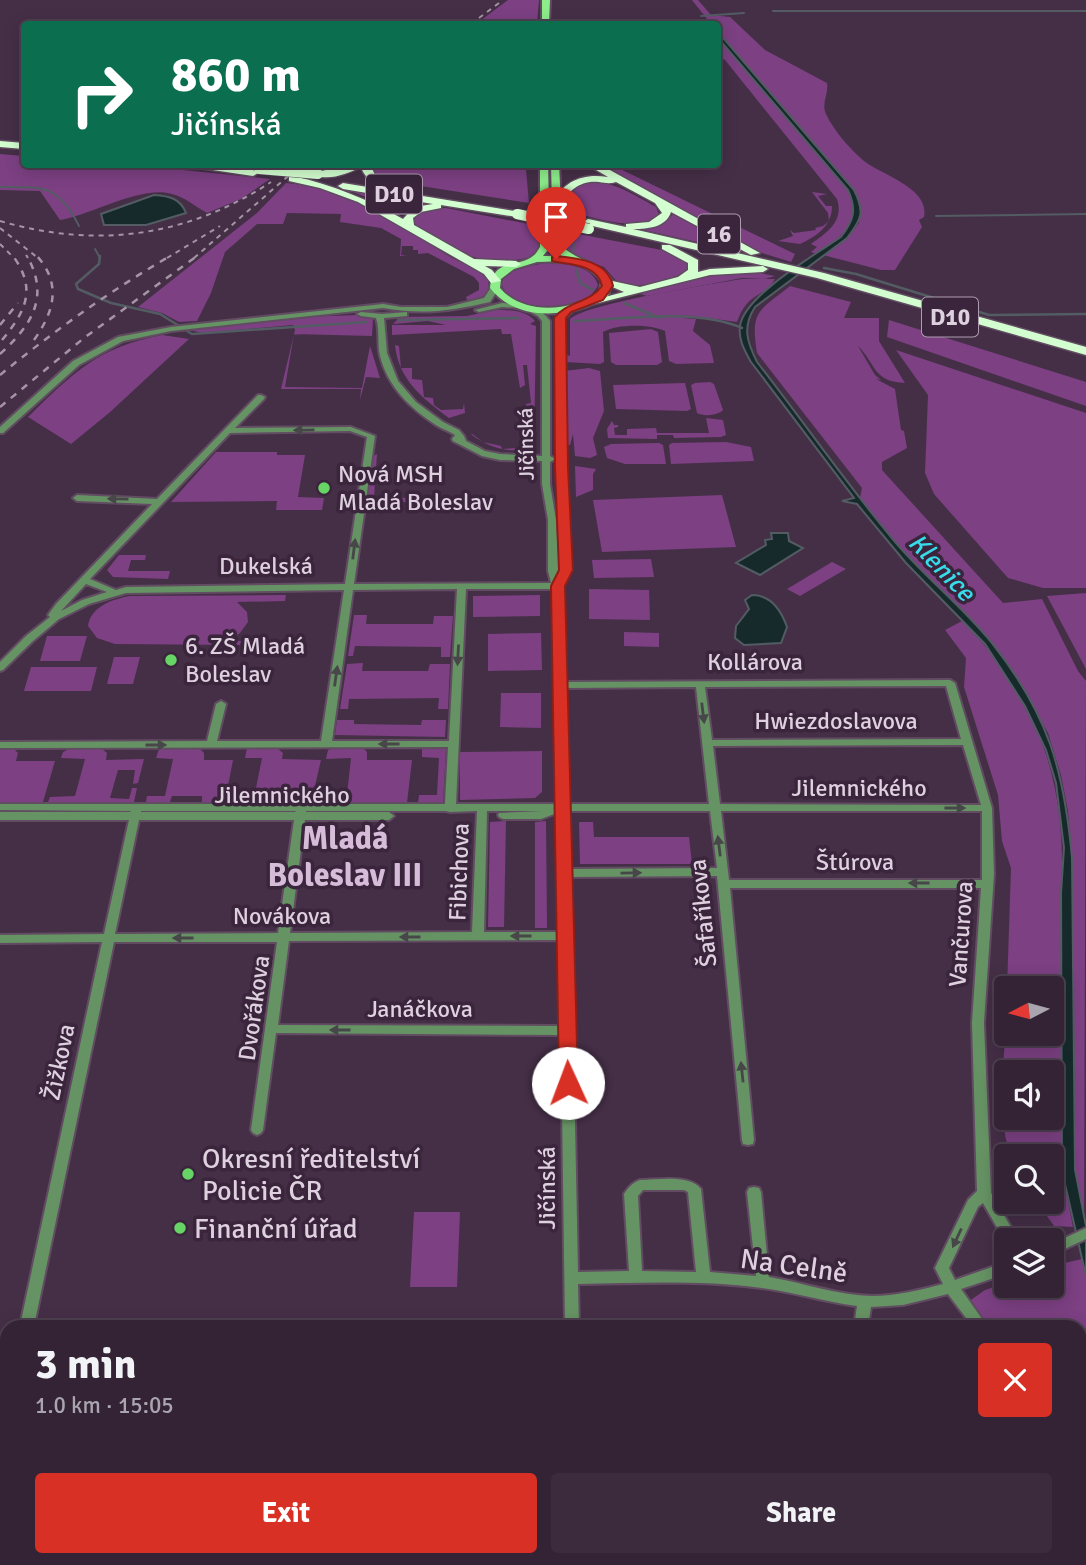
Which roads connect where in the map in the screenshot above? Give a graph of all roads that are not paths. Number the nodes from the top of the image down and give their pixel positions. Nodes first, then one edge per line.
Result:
1 (546, 0) edge
2 (546, 21) edge
3 (0, 146) edge
4 (21, 148) edge
5 (222, 168) edge
6 (240, 168) edge
7 (350, 168) edge
8 (365, 168) edge
9 (544, 168) edge
10 (555, 168) edge
11 (598, 168) edge
12 (256, 171) junction
13 (313, 178) junction
14 (624, 184) junction
15 (396, 188) junction
16 (556, 203) junction
17 (660, 204) junction
18 (478, 207) junction
19 (516, 211) junction
20 (589, 225) junction
21 (410, 227) junction
22 (647, 241) junction
23 (535, 260) junction
24 (570, 260) junction
25 (467, 261) junction
26 (516, 264) junction
27 (775, 267) junction
28 (683, 278) junction
29 (817, 278) junction
30 (607, 281) junction
31 (495, 285) junction
32 (642, 289) junction
33 (586, 305) junction
34 (526, 307) junction
35 (570, 309) junction
36 (378, 313) junction
37 (394, 313) junction
38 (382, 341) junction
39 (1086, 351) edge
40 (1086, 358) edge
41 (261, 397) dead end
42 (0, 431) edge
43 (230, 431) junction
44 (546, 458) junction
45 (561, 459) junction
46 (77, 498) dead end
47 (160, 502) junction
48 (85, 580) junction
49 (349, 586) junction
50 (462, 586) junction
51 (558, 586) junction
52 (115, 593) junction
53 (52, 618) junction
54 (0, 668) edge
55 (700, 683) junction
56 (950, 683) joint
57 (561, 685) junction
58 (221, 704) dead end
59 (966, 742) junction
60 (707, 743) junction
61 (211, 744) junction
62 (326, 744) junction
63 (452, 744) junction
64 (0, 745) edge
65 (0, 807) edge
66 (987, 808) junction
67 (450, 809) junction
68 (563, 809) junction
69 (715, 809) junction
70 (136, 812) junction
71 (300, 812) junction
72 (482, 812) junction
73 (0, 816) edge
74 (563, 873) junction
75 (723, 878) junction
76 (987, 884) junction
77 (478, 936) junction
78 (564, 936) junction
79 (285, 937) junction
80 (109, 938) junction
81 (0, 939) edge
82 (273, 1029) junction
83 (568, 1031) junction
84 (257, 1130) dead end
85 (748, 1140) dead end
86 (754, 1192) dead end
87 (984, 1193) junction
88 (1005, 1228) edge
89 (1086, 1233) edge
90 (1064, 1244) edge
91 (994, 1272) edge
92 (571, 1278) junction
93 (636, 1278) junction
94 (704, 1279) junction
95 (763, 1282) junction
96 (951, 1287) junction
97 (865, 1301) junction
98 (28, 1320) edge
99 (572, 1320) edge
100 (862, 1320) edge
101 (976, 1320) edge

1 - 2 main road
3 - 4 highway
5 - 12 highway, D10
6 - 12 highway, D10
7 - 13 highway
8 - 15 highway
9 - 23 main road
10 - 16 main road
11 - 14 highway, 16
12 - 13 highway, D10, bridge
12 - 13 highway, D10
13 - 15 highway, D10
13 - 18 highway, D10
13 - 21 highway
14 - 16 highway
14 - 17 highway, 16
15 - 19 highway, D10
16 - 24 main road
17 - 20 highway
17 - 27 highway, 16
18 - 19 highway, D10
18 - 21 highway
19 - 20 highway, D10, bridge
20 - 22 highway, D10
20 - 27 highway, D10
21 - 25 highway
22 - 27 highway, D10
22 - 28 highway
23 - 24 main road
23 - 26 main road
24 - 30 main road
25 - 26 highway
25 - 31 highway
26 - 31 main road
27 - 28 highway
27 - 29 highway, D10
28 - 32 highway, 16
29 - 39 highway, D10
29 - 40 highway, D10
30 - 32 highway
30 - 33 main road
31 - 34 main road, Jičínská
31 - 37 street
32 - 33 highway
33 - 35 main road
34 - 35 main road
34 - 37 street
34 - 44 street, Jičínská
35 - 45 street, Jičínská
36 - 37 street
36 - 38 street
36 - 42 street
37 - 38 street
38 - 44 street
41 - 43 street
43 - 47 street
49 -> 43 street
44 - 45 street
44 - 51 street, Jičínská
45 - 51 street, Jičínská
47 -> 46 street
47 - 48 street
48 - 52 street
48 - 53 street
49 - 50 street, Dukelská
49 - 52 street, Dukelská
62 -> 49 street
50 - 51 street, Dukelská
50 -> 63 street
51 - 57 street, Jičínská
52 - 53 street, Dukelská
53 - 54 street, Dukelská
55 - 56 street, Kollárova
55 - 57 street, Kollárova
55 -> 60 street, Šafaříkova
56 - 59 street, Vančurova
57 - 68 street, Jičínská
58 - 61 street
59 - 60 street, Hwiezdoslavova
59 - 66 street, Vančurova
60 - 69 street, Šafaříkova
61 - 62 street, Jilemnického
64 -> 61 street, Jilemnického
63 -> 62 street, Jilemnického
63 - 67 street
65 - 70 street, Jilemnického
69 -> 66 street, Jilemnického
66 - 76 street, Vančurova
67 - 71 street, Jilemnického
67 - 72 street, Jilemnického
68 - 69 street, Jilemnického
68 - 72 street, Jilemnického
68 - 74 street, Jičínská
75 -> 69 street, Šafaříkova
70 - 71 street, Jilemnického
70 - 73 street, Jilemnického
70 - 80 street, Žižkova
71 - 72 street, Jilemnického
71 - 79 street, Dvořákova
72 - 77 street, Fibichova
74 -> 75 street, Štúrova
74 - 78 street, Jičínská
76 -> 75 street, Štúrova
85 -> 75 street, Šafaříkova
76 - 87 street, Vančurova
78 -> 77 street, Novákova
77 -> 79 street, Novákova
78 - 83 street, Jičínská
79 -> 80 street, Novákova
79 - 82 street, Dvořákova
80 - 81 street, Novákova
80 - 98 street, Žižkova
83 -> 82 street, Janáčkova
82 - 84 street, Dvořákova
83 - 92 street, Jičínská
86 - 95 street
87 - 88 street, Vančurova
87 -> 96 street
89 - 90 street
91 - 96 street, Na Celně
92 - 93 street, Na Celně
92 - 99 street, Jičínská
93 - 94 street, Na Celně
93 - 94 street
94 - 95 street, Na Celně
95 - 97 street, Na Celně
96 - 97 street, Na Celně
96 - 101 street
97 - 100 street

